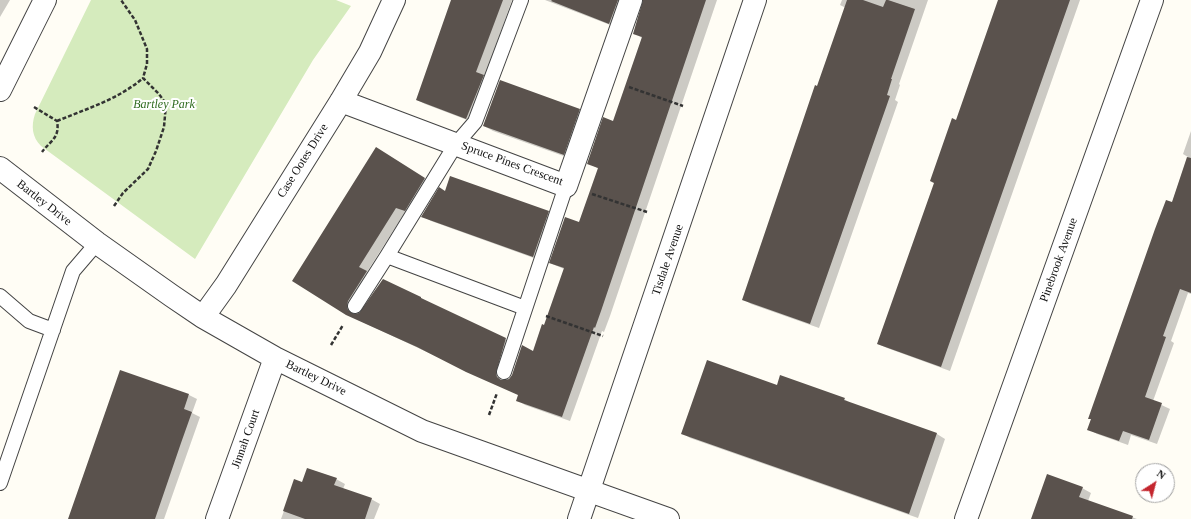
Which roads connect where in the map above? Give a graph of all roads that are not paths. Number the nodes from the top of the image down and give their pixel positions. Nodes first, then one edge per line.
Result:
1 (45, 0) edge
2 (394, 0) edge
3 (521, 0) edge
4 (631, 0) edge
5 (755, 0) edge
6 (1152, 0) edge
7 (0, 90) edge
8 (341, 101) junction
9 (456, 144) junction
10 (0, 168) edge
11 (566, 186) junction
12 (96, 243) junction
13 (387, 256) junction
14 (0, 296) edge
15 (355, 306) dead end
16 (525, 308) junction
17 (203, 317) junction
18 (52, 330) junction
19 (275, 358) junction
20 (504, 372) dead end
21 (0, 483) edge
22 (588, 491) junction
23 (217, 519) edge
24 (579, 519) edge
25 (668, 519) edge
26 (966, 519) edge

1 - 7 street
2 - 8 street, Case Ootes Drive
3 - 9 lane
4 - 11 street, Spruce Pines Crescent
5 - 22 street, Tisdale Avenue
6 - 26 street, Pinebrook Avenue
8 - 9 street, Spruce Pines Crescent
8 - 17 street, Case Ootes Drive
9 - 11 street, Spruce Pines Crescent
9 - 13 lane
10 - 12 street, Bartley Drive
11 - 16 lane
12 - 17 street, Bartley Drive
12 - 18 lane
13 - 15 lane
13 - 16 lane
14 - 18 lane
16 - 20 lane
17 - 19 street, Bartley Drive
18 - 21 lane
19 - 22 street, Bartley Drive
19 - 23 street, Jinnah Court
22 - 24 street, Tisdale Avenue
22 - 25 street, Bartley Drive

